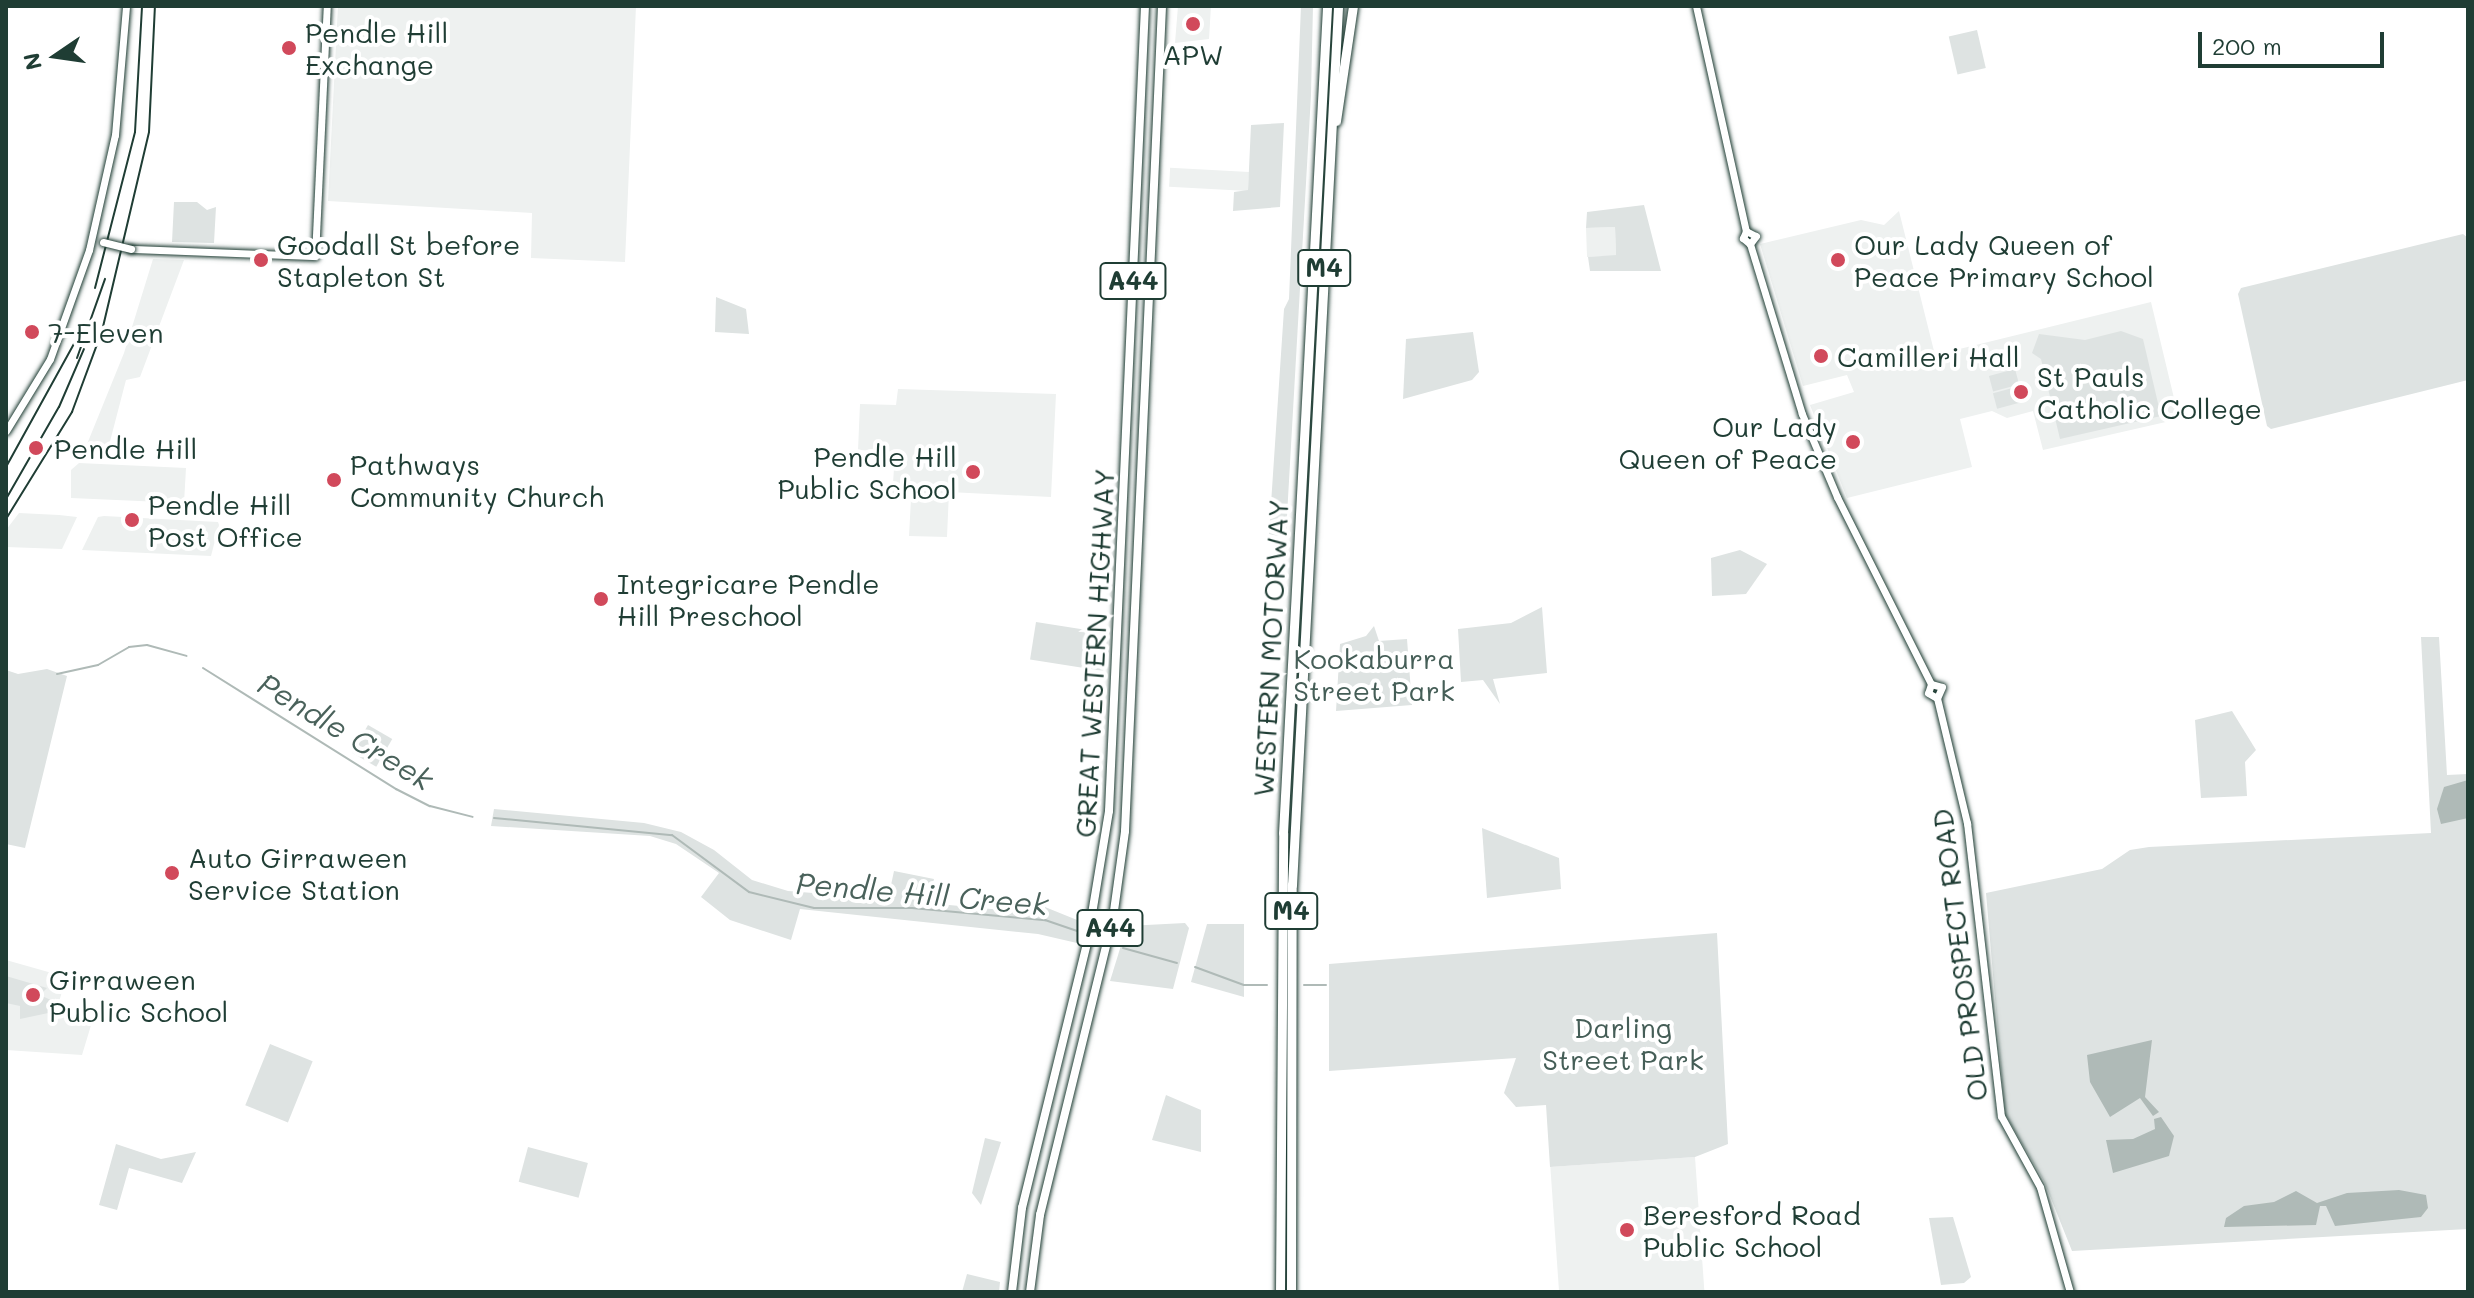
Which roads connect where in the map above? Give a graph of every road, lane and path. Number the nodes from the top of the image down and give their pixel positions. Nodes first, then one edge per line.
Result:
1 (126, 6) edge
2 (327, 6) edge
3 (1145, 6) edge
4 (1162, 6) edge
5 (1327, 6) edge
6 (1338, 6) edge
7 (1353, 6) edge
8 (1696, 6) edge
9 (1331, 141) junction
10 (92, 238) junction
11 (6, 431) edge
12 (1012, 1292) edge
13 (1030, 1292) edge
14 (1280, 1292) edge
15 (1291, 1292) edge
16 (2070, 1292) edge

1 - 10 main road
2 - 10 main road, bridge
3 - 12 highway, GREAT WESTERN HIGHWAY / A44
4 - 13 highway, GREAT WESTERN HIGHWAY / A44
5 - 14 highway, WESTERN MOTORWAY / M4
6 - 9 highway, WESTERN MOTORWAY / M4
7 - 9 highway
8 - 16 main road, OLD PROSPECT ROAD
9 - 15 highway, WESTERN MOTORWAY / M4
10 - 11 main road

